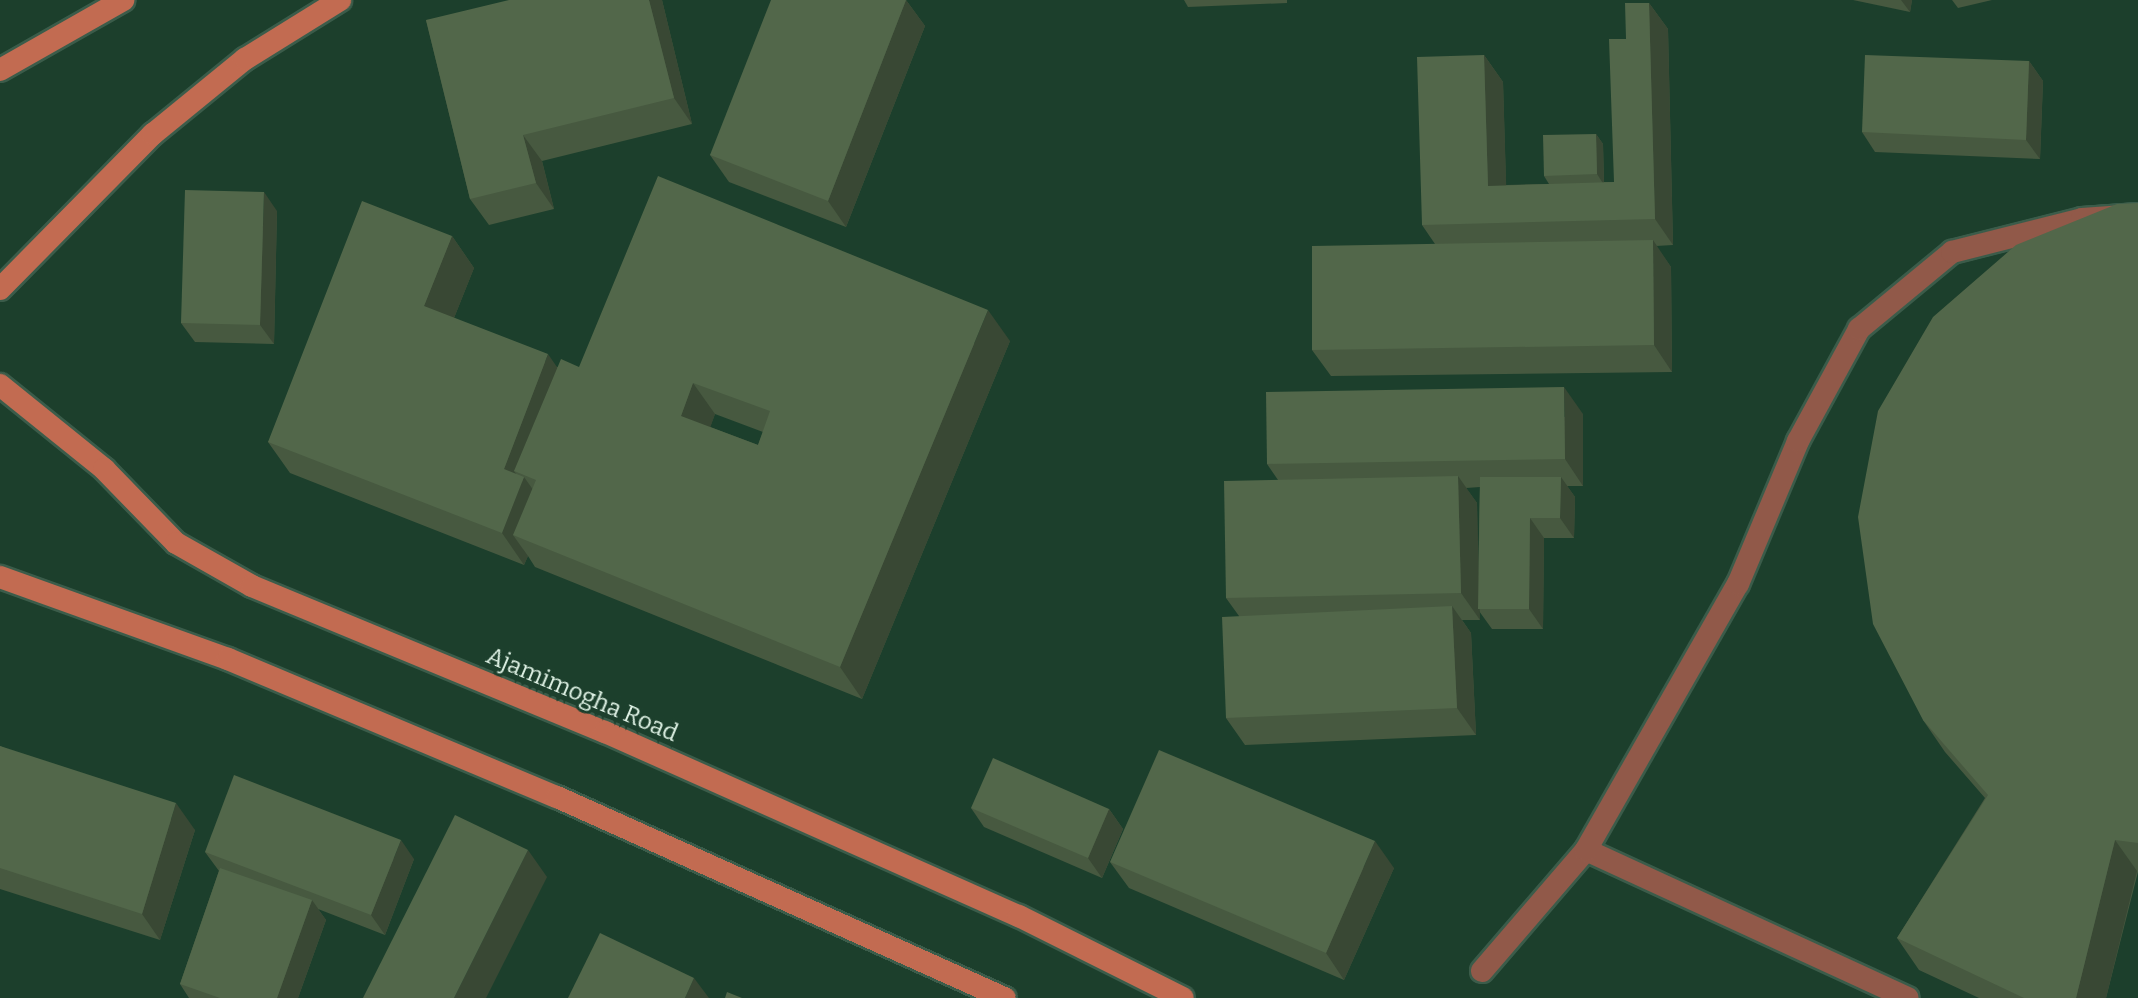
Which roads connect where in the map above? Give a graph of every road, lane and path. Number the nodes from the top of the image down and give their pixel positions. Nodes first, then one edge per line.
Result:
1 (123, 0) edge
2 (340, 0) edge
3 (0, 70) edge
4 (2138, 215) edge
5 (0, 289) edge
6 (0, 385) edge
7 (0, 577) edge
8 (1586, 850) junction
9 (1482, 971) dead end
10 (1005, 998) edge
11 (1183, 998) edge
12 (1908, 998) edge

1 - 3 main road
2 - 5 main road
4 - 8 lane
6 - 11 main road, Ajamimogha Road
7 - 10 main road
8 - 9 lane
8 - 12 lane

